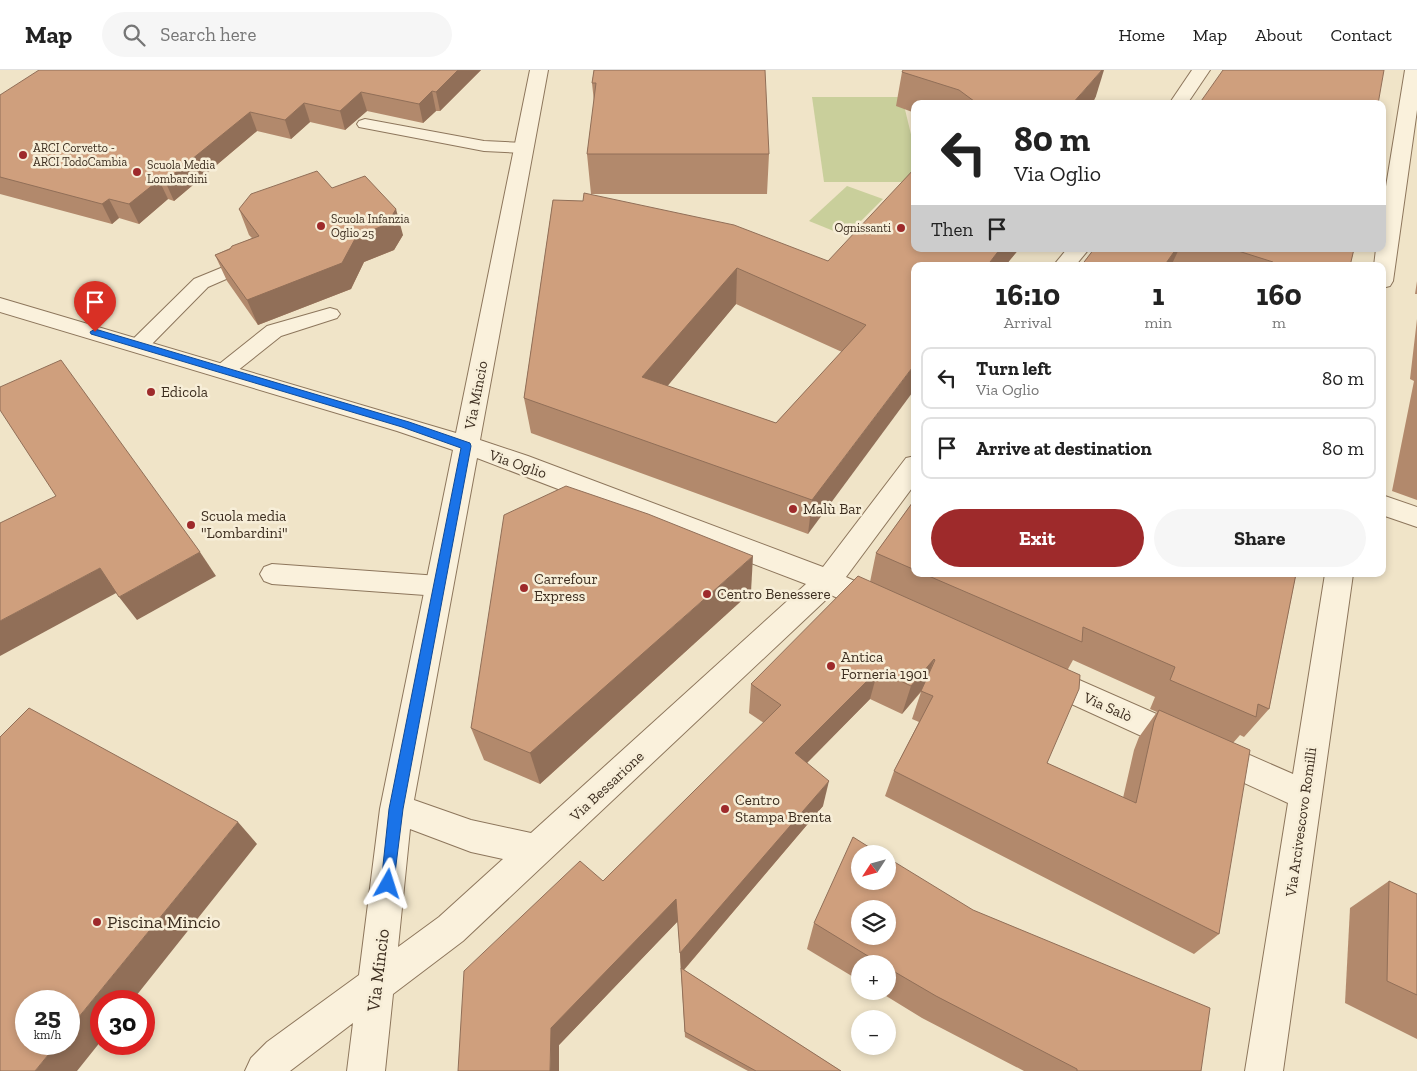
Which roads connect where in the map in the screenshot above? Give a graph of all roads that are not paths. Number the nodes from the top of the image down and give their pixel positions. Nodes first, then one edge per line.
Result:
1 (538, 70) edge
2 (1201, 70) edge
3 (1414, 70) edge
4 (1181, 100) edge
5 (366, 124) dead end
6 (524, 148) junction
7 (1076, 252) edge
8 (1067, 262) edge
9 (1385, 262) edge
10 (233, 270) edge
11 (0, 305) edge
12 (330, 314) dead end
13 (139, 345) junction
14 (225, 370) junction
15 (466, 446) junction
16 (911, 470) edge
17 (1386, 506) edge
18 (1417, 517) edge
19 (272, 574) dead end
20 (1339, 577) edge
21 (828, 582) junction
22 (439, 586) junction
23 (900, 614) edge
24 (1017, 666) edge
25 (1305, 795) junction
26 (396, 809) junction
27 (537, 850) junction
28 (377, 984) junction
29 (264, 1071) edge
30 (366, 1071) edge
31 (1264, 1071) edge

1 - 6 street, Via Mincio
2 - 4 street
3 - 9 street
5 - 6 lane
6 - 15 street, Via Mincio
7 - 8 street
10 - 13 lane
11 - 13 street, Via Oglio
12 - 14 lane
13 - 14 street, Via Oglio
14 - 15 street, Via Oglio
15 - 21 street, Via Oglio
15 - 22 street, Via Mincio
16 - 21 street, Via Bessarione
17 - 18 street
19 - 22 lane
20 - 25 street, Via Arcivescovo Romilli
21 - 23 street
21 - 27 street, Via Bessarione
22 - 26 street, Via Mincio
24 - 25 street, Via Salò
25 - 31 street, Via Arcivescovo Romilli
26 - 27 street
26 - 28 street, Via Mincio
27 - 28 street, Via Bessarione
28 - 29 street, Via Bessarione
28 - 30 street, Via Mincio

